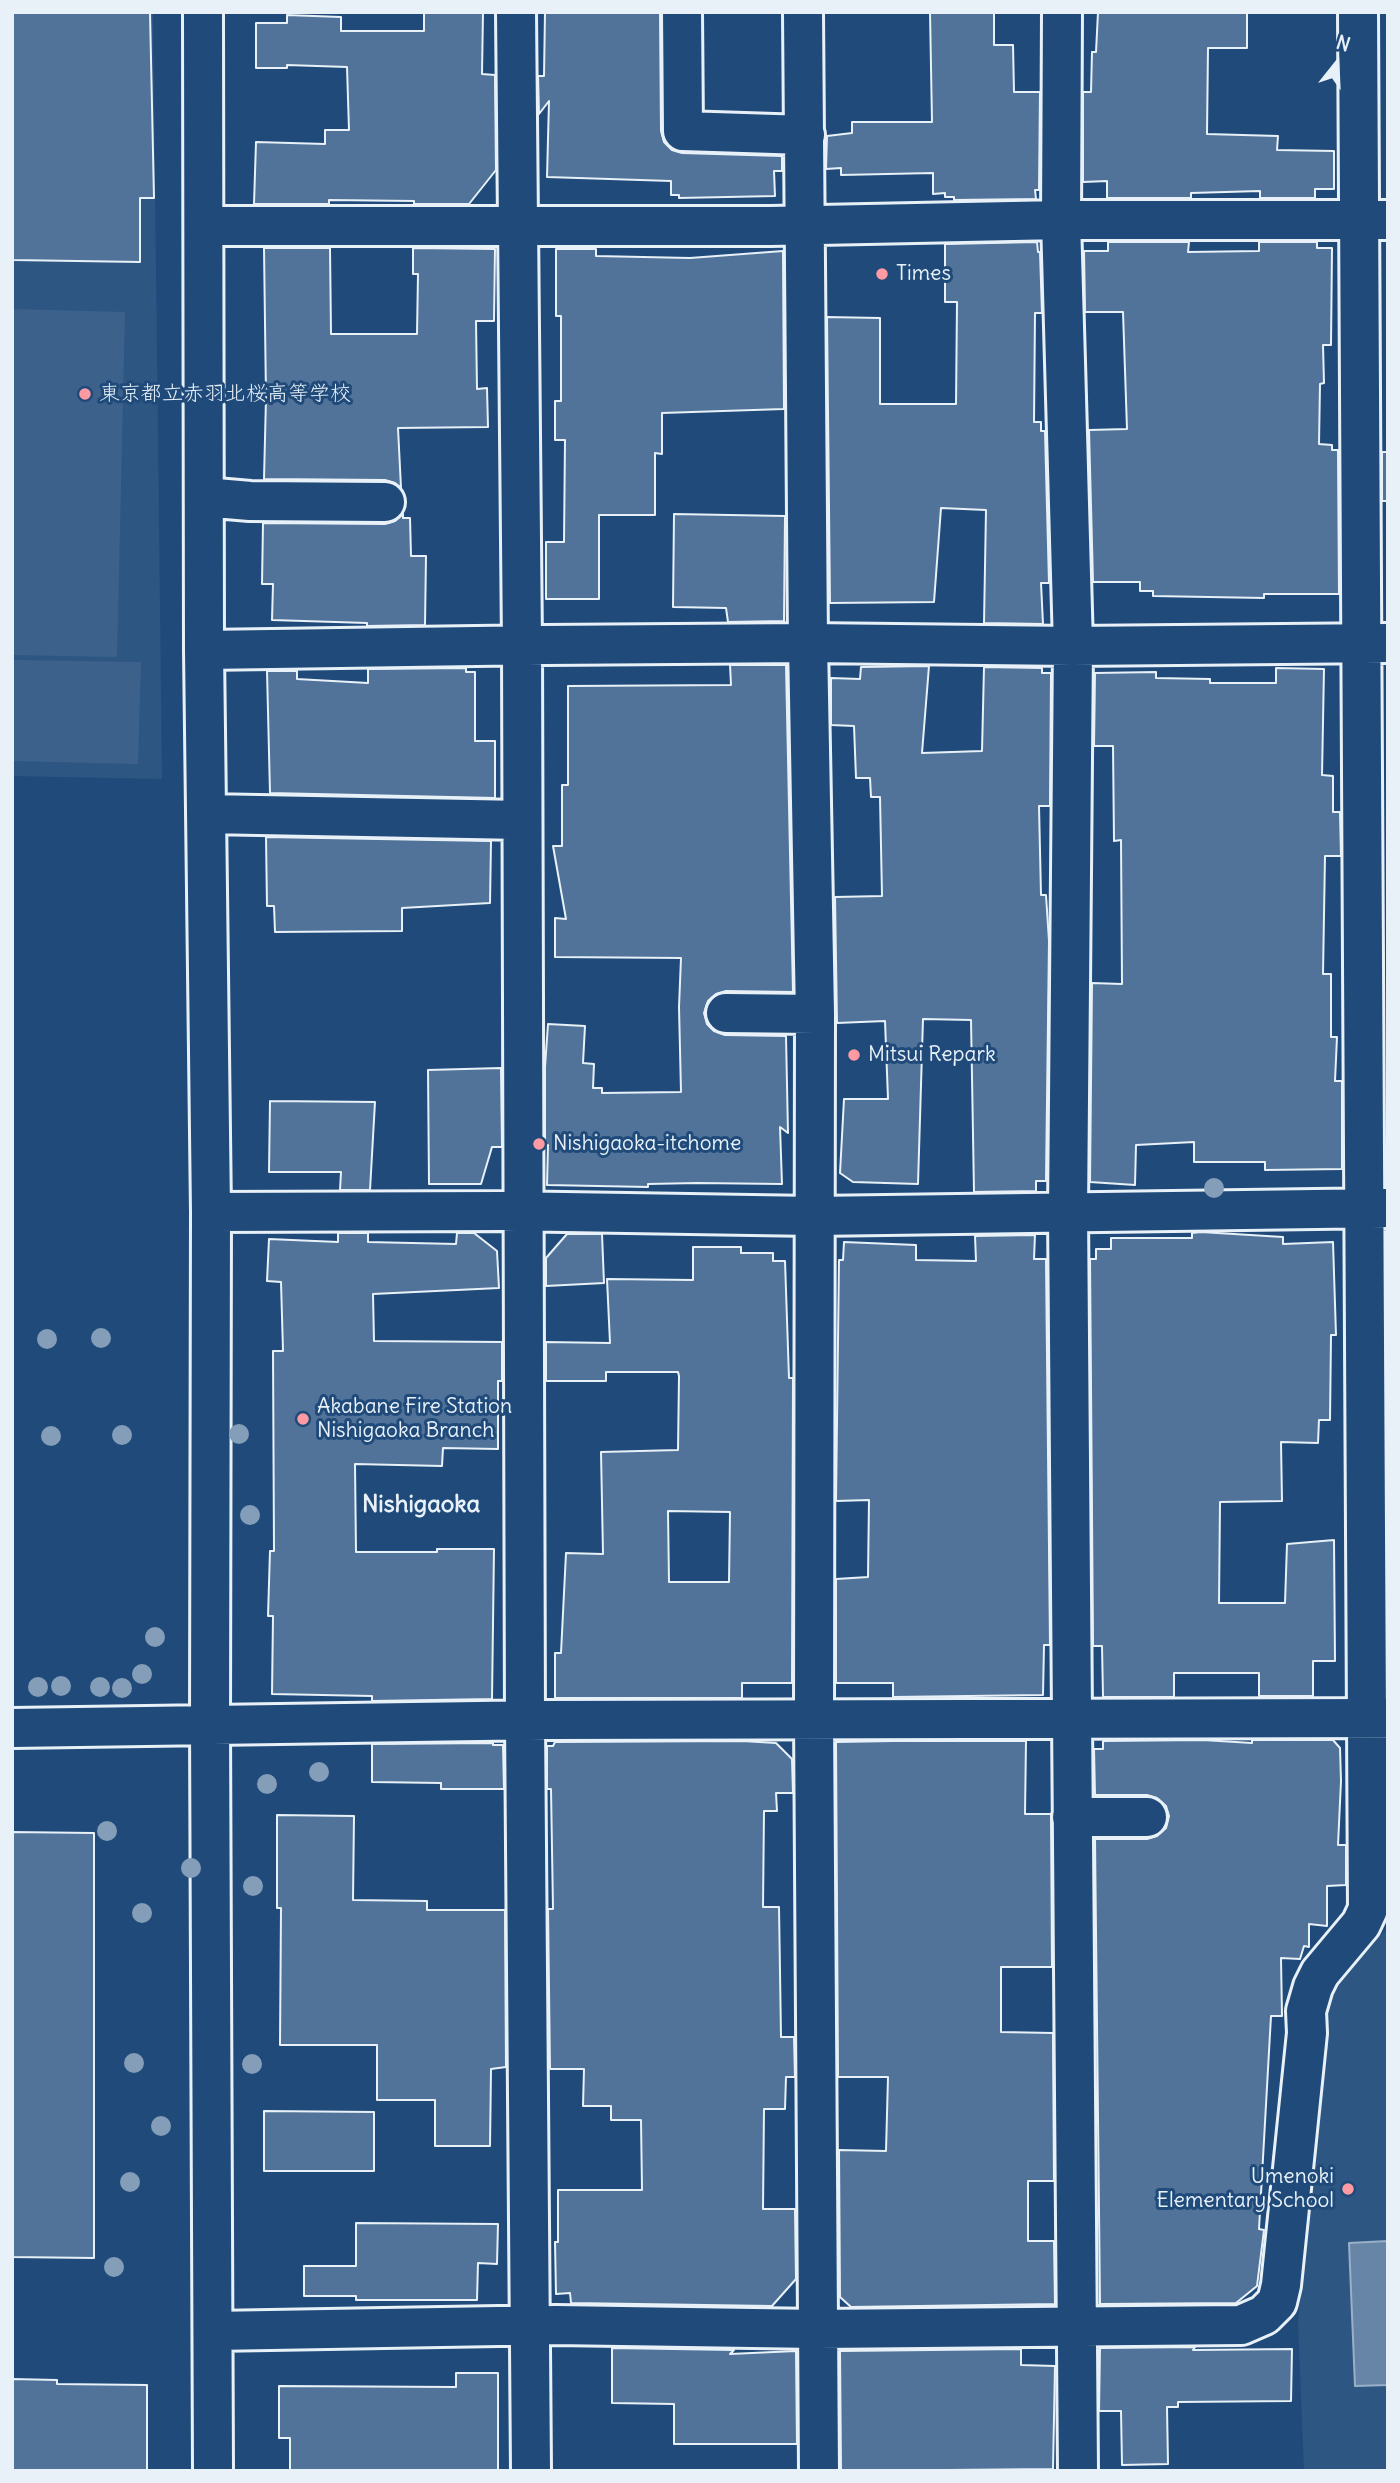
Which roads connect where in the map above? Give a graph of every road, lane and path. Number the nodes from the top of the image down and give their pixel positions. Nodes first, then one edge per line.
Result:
1 (203, 12) edge
2 (516, 12) edge
3 (682, 12) edge
4 (803, 12) edge
5 (1062, 12) edge
6 (1358, 12) edge
7 (805, 135) junction
8 (1061, 220) junction
9 (1373, 220) edge
10 (205, 226) junction
11 (806, 226) junction
12 (517, 227) junction
13 (204, 497) junction
14 (385, 502) dead end
15 (808, 643) junction
16 (1375, 644) edge
17 (522, 645) junction
18 (1073, 646) junction
19 (204, 650) junction
20 (206, 814) junction
21 (522, 820) junction
22 (726, 1013) dead end
23 (815, 1014) junction
24 (1375, 1208) edge
25 (523, 1211) junction
26 (1068, 1211) junction
27 (211, 1212) junction
28 (814, 1216) junction
29 (814, 1718) junction
30 (1377, 1718) edge
31 (1071, 1720) junction
32 (524, 1721) junction
33 (210, 1724) junction
34 (12, 1728) edge
35 (1072, 1817) junction
36 (1147, 1817) dead end
37 (530, 2325) junction
38 (1077, 2325) junction
39 (818, 2329) junction
40 (213, 2331) junction
41 (213, 2471) edge
42 (531, 2471) edge
43 (819, 2471) edge
44 (1078, 2471) edge

1 - 10 street
2 - 12 street
3 - 7 street
4 - 7 street
5 - 8 street
6 - 9 street
7 - 11 street
8 - 9 street
8 - 11 street
8 - 18 street
9 - 16 street
10 - 12 street
10 - 13 street
11 - 12 street
11 - 15 street
12 - 17 street
13 - 14 street
13 - 19 street
15 - 17 street
15 - 18 street
15 - 23 street
16 - 18 street
16 - 24 street
17 - 19 street
17 - 21 street
18 - 26 street
19 - 20 street
20 - 21 street
20 - 27 street
21 - 25 street
22 - 23 street
23 - 28 street
24 - 26 street
24 - 30 street
25 - 27 street
25 - 28 street
25 - 32 street
26 - 28 street
26 - 31 street
27 - 33 street
28 - 29 street
29 - 31 street
29 - 32 street
29 - 39 street
30 - 31 street
30 - 38 street
31 - 35 street
32 - 33 street
32 - 37 street
33 - 34 street
33 - 40 street
35 - 36 street
35 - 38 street
37 - 39 street
37 - 40 street
37 - 42 street
38 - 39 street
38 - 44 street
39 - 43 street
40 - 41 street

